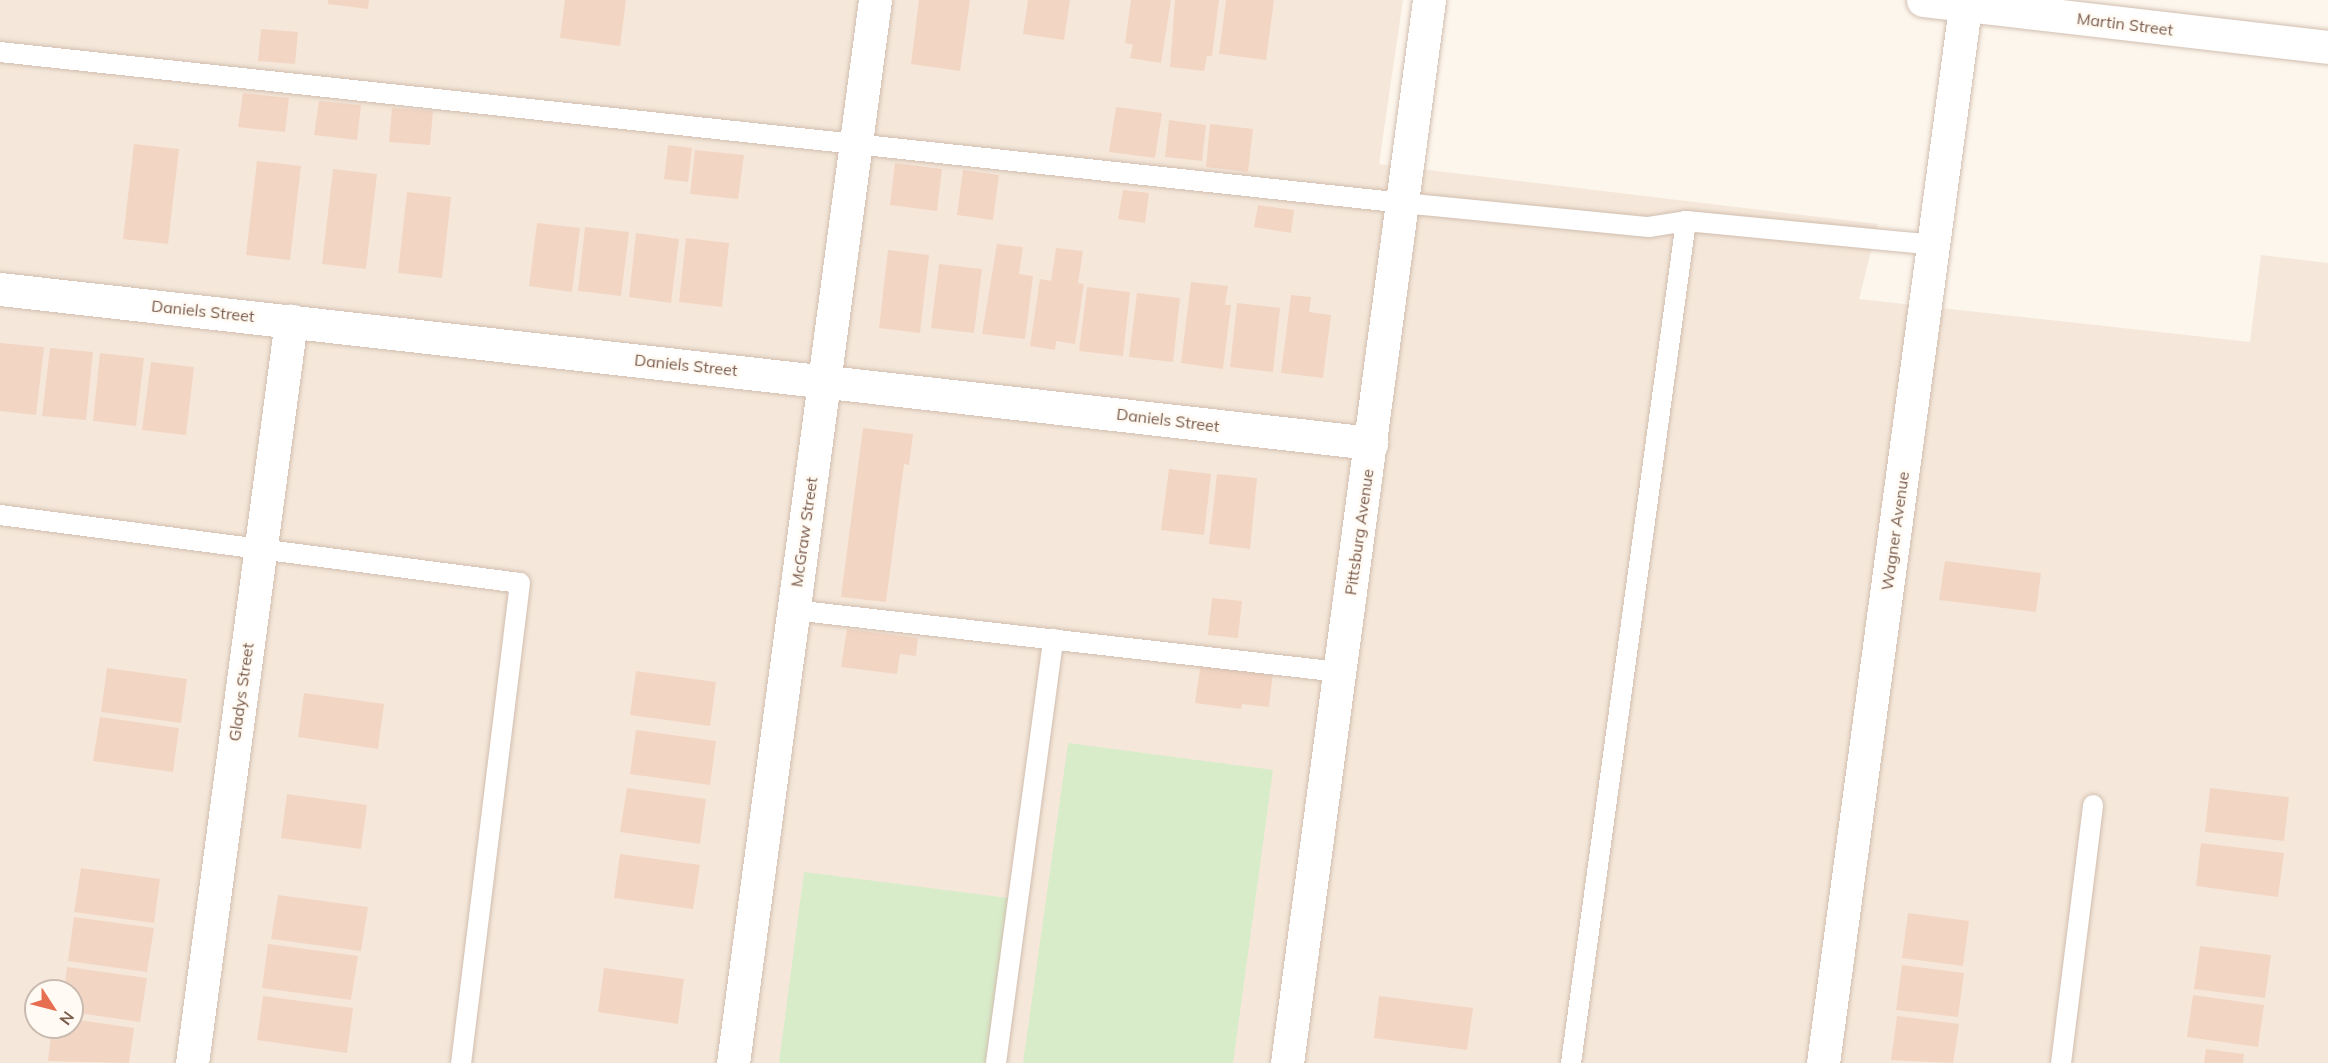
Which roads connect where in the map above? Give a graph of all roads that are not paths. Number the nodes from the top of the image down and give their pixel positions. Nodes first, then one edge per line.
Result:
1 (875, 0) edge
2 (1429, 0) edge
3 (1923, 0) edge
4 (1966, 3) edge
5 (2328, 47) edge
6 (0, 52) edge
7 (856, 146) junction
8 (1403, 203) junction
9 (1686, 221) junction
10 (1934, 245) junction
11 (0, 288) edge
12 (291, 321) junction
13 (824, 381) junction
14 (1371, 443) junction
15 (0, 515) edge
16 (260, 549) junction
17 (794, 610) junction
18 (1053, 639) junction
19 (1340, 672) junction
20 (2093, 805) dead end
21 (192, 1063) edge
22 (461, 1063) edge
23 (733, 1063) edge
24 (996, 1063) edge
25 (1287, 1063) edge
26 (1571, 1063) edge
27 (1823, 1063) edge
28 (2061, 1063) edge

1 - 7 street, McGraw Street
2 - 8 street, Pittsburg Avenue
3 - 4 street, Martin Street
4 - 5 street, Martin Street
4 - 10 street, Wagner Avenue
6 - 7 lane
7 - 8 lane
7 - 13 street, McGraw Street
8 - 9 lane
8 - 14 street, Pittsburg Avenue
9 - 10 lane
9 - 26 lane
10 - 27 street, Wagner Avenue
11 - 12 street, Daniels Street
12 - 13 street, Daniels Street
12 - 16 street, Gladys Street
13 - 14 street, Daniels Street
13 - 17 street, McGraw Street
14 - 19 street, Pittsburg Avenue
15 - 16 lane
16 - 21 street, Gladys Street
16 - 22 lane
17 - 18 lane
17 - 23 street, McGraw Street
18 - 19 lane
18 - 24 lane
19 - 25 street, Pittsburg Avenue
20 - 28 lane

